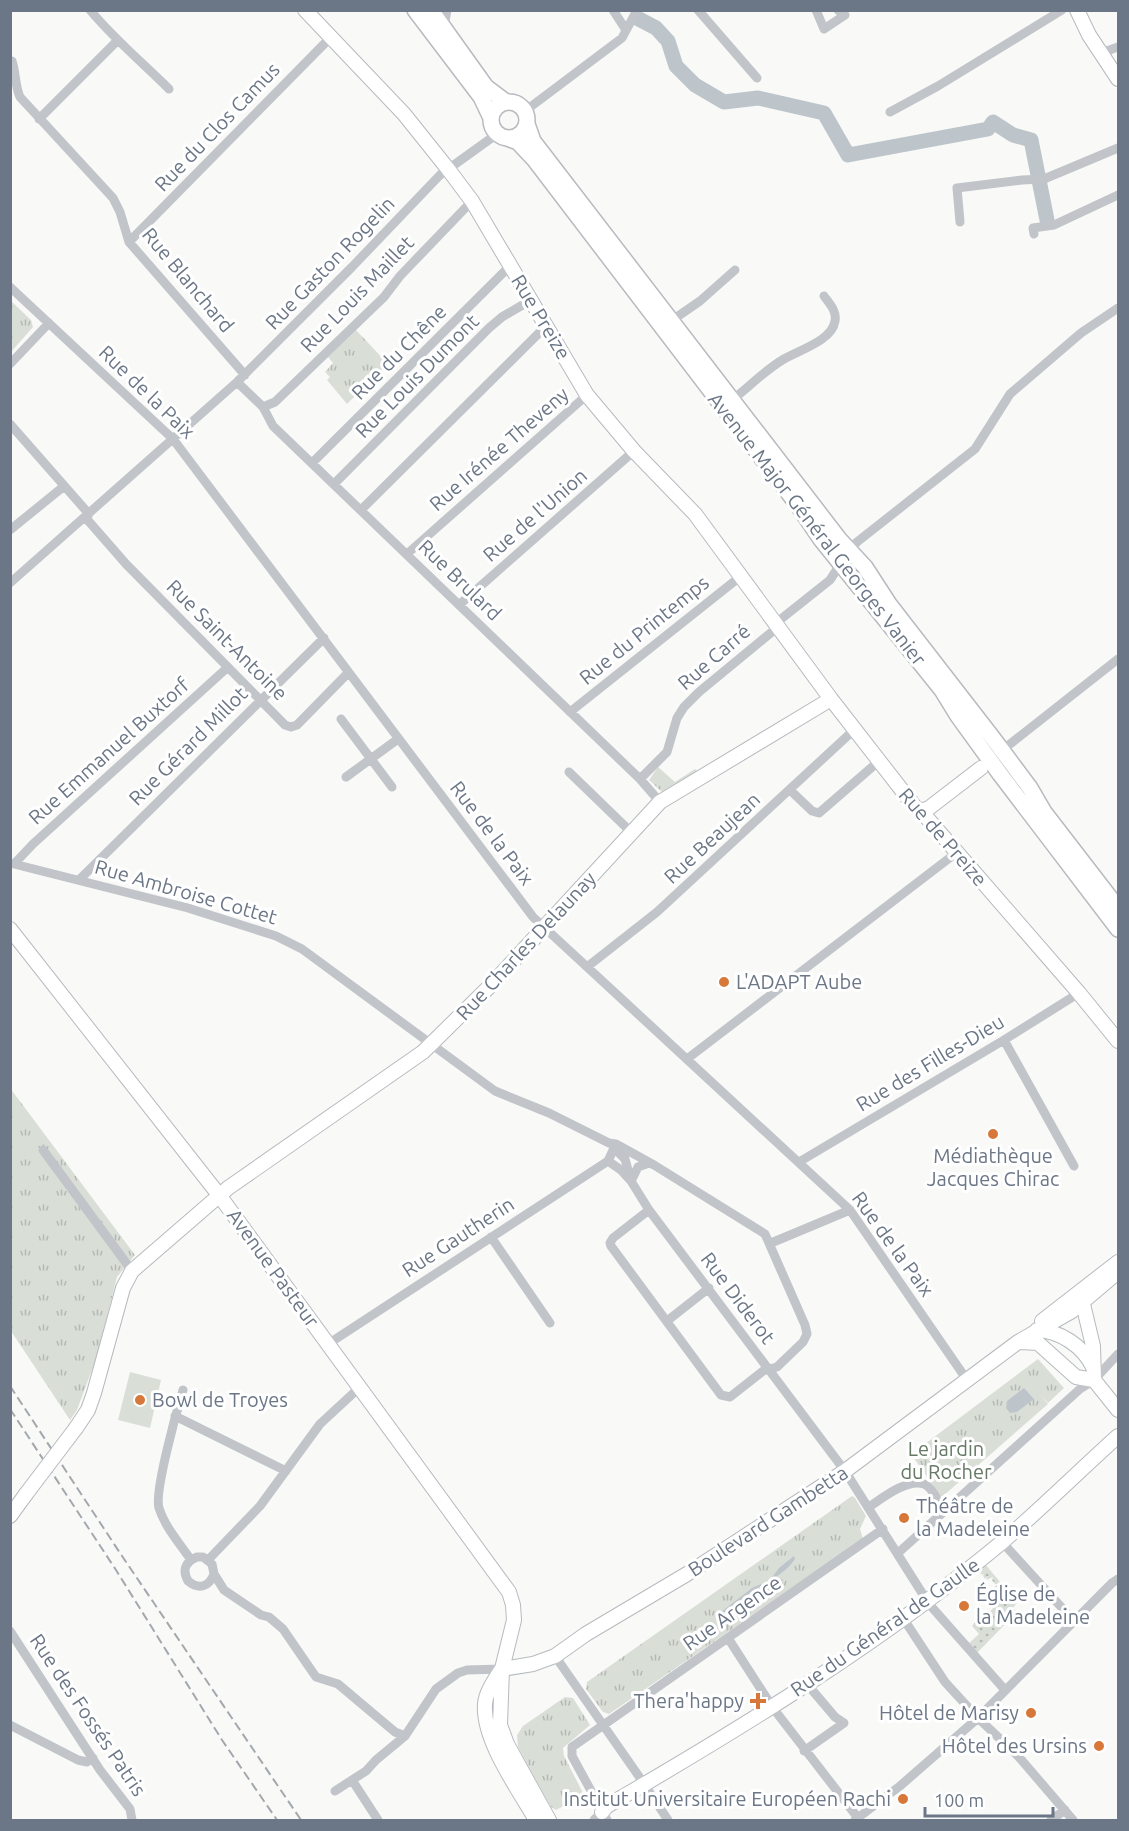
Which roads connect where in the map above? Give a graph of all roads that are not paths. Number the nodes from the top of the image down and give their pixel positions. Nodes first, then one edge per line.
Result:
1 (90, 10) edge
2 (305, 10) edge
3 (415, 10) edge
4 (431, 10) edge
5 (447, 10) edge
6 (613, 10) edge
7 (637, 10) edge
8 (698, 10) edge
9 (816, 10) edge
10 (838, 10) edge
11 (1062, 10) edge
12 (1077, 10) edge
13 (444, 27) junction
14 (626, 30) junction
15 (331, 38) junction
16 (118, 40) junction
17 (1119, 47) edge
18 (1101, 53) junction
19 (12, 61) dead end
20 (757, 78) dead end
21 (1119, 79) edge
22 (169, 89) dead end
23 (506, 102) junction
24 (890, 112) dead end
25 (491, 117) junction
26 (526, 117) junction
27 (39, 119) junction
28 (502, 136) junction
29 (1119, 148) edge
30 (448, 169) junction
31 (1119, 195) edge
32 (472, 201) junction
33 (960, 222) dead end
34 (1034, 234) dead end
35 (129, 242) junction
36 (510, 266) junction
37 (735, 270) dead end
38 (10, 287) edge
39 (824, 296) dead end
40 (531, 300) junction
41 (1119, 308) edge
42 (671, 321) junction
43 (49, 323) junction
44 (546, 326) junction
45 (10, 364) edge
46 (245, 375) junction
47 (237, 382) junction
48 (587, 395) junction
49 (732, 400) junction
50 (263, 407) junction
51 (10, 424) edge
52 (173, 439) junction
53 (634, 451) junction
54 (312, 463) junction
55 (334, 484) junction
56 (63, 487) junction
57 (361, 510) junction
58 (87, 515) junction
59 (10, 530) edge
60 (850, 549) junction
61 (407, 554) junction
62 (842, 564) junction
63 (741, 576) junction
64 (12, 577) edge
65 (459, 605) junction
66 (777, 624) junction
67 (324, 638) junction
68 (1119, 659) edge
69 (228, 667) junction
70 (348, 673) junction
71 (260, 699) junction
72 (831, 699) junction
73 (570, 712) junction
74 (340, 719) dead end
75 (855, 729) junction
76 (398, 739) junction
77 (371, 759) junction
78 (991, 760) junction
79 (879, 761) junction
80 (569, 772) dead end
81 (346, 777) dead end
82 (640, 779) junction
83 (392, 787) dead end
84 (790, 790) junction
85 (660, 802) junction
86 (921, 811) junction
87 (632, 833) junction
88 (956, 853) junction
89 (13, 863) edge
90 (79, 880) junction
91 (1119, 908) edge
92 (544, 927) junction
93 (10, 929) edge
94 (1119, 929) edge
95 (587, 967) junction
96 (1079, 993) junction
97 (1004, 1040) junction
98 (1119, 1041) edge
99 (431, 1044) junction
100 (687, 1059) junction
101 (613, 1145) junction
102 (43, 1150) dead end
103 (608, 1161) junction
104 (799, 1162) junction
105 (649, 1163) junction
106 (1074, 1166) dead end
107 (631, 1181) junction
108 (219, 1195) junction
109 (649, 1210) junction
110 (850, 1210) junction
111 (491, 1237) junction
112 (771, 1243) junction
113 (1119, 1262) edge
114 (132, 1271) junction
115 (1119, 1272) edge
116 (709, 1288) junction
117 (1067, 1302) junction
118 (1083, 1304) junction
119 (667, 1321) junction
120 (550, 1323) dead end
121 (1045, 1329) junction
122 (1018, 1342) junction
123 (328, 1344) junction
124 (1119, 1354) edge
125 (1054, 1356) junction
126 (770, 1370) junction
127 (1094, 1375) junction
128 (967, 1380) junction
129 (360, 1388) junction
130 (183, 1390) dead end
131 (1119, 1410) edge
132 (175, 1416) junction
133 (1119, 1436) edge
134 (286, 1471) junction
135 (845, 1471) junction
136 (868, 1507) junction
137 (943, 1511) junction
138 (10, 1516) edge
139 (883, 1529) junction
140 (1002, 1542) junction
141 (898, 1553) junction
142 (191, 1560) junction
143 (208, 1560) junction
144 (214, 1574) junction
145 (1119, 1579) edge
146 (205, 1586) junction
147 (927, 1600) junction
148 (243, 1610) dead end
149 (903, 1618) junction
150 (1074, 1621) junction
151 (10, 1631) edge
152 (728, 1638) junction
153 (555, 1656) junction
154 (502, 1669) junction
155 (807, 1684) junction
156 (1005, 1690) junction
157 (771, 1706) junction
158 (978, 1718) junction
159 (10, 1725) edge
160 (603, 1726) junction
161 (405, 1736) junction
162 (804, 1751) junction
163 (93, 1758) junction
164 (352, 1780) junction
165 (645, 1785) junction
166 (335, 1791) dead end
167 (1065, 1810) junction
168 (601, 1818) edge
169 (856, 1820) edge
170 (132, 1821) edge
171 (378, 1821) edge
172 (536, 1821) edge
173 (549, 1821) edge
174 (668, 1821) edge
175 (1051, 1821) edge
176 (1073, 1821) edge

1 - 16 street
2 - 15 street, Rue Preize
3 - 25 main road
4 - 13 main road
5 - 13 street
6 - 14 street
7 - 14 street
8 - 20 street
9 - 10 street
11 - 24 street
12 - 18 street
13 - 23 main road
14 - 26 street
15 - 30 street, Rue Preize
15 - 35 street, Rue du Clos Camus
16 - 22 street
16 - 27 street
17 - 18 street
18 - 21 street
19 - 27 street, Rue Blanchard
23 - 25 main road
23 - 26 main road
25 - 28 main road
26 - 28 main road
26 - 42 main road
27 - 35 street, Rue Blanchard
28 - 30 street, Rue Gaston Rogelin
28 - 62 main road, Avenue Major Général Georges Vanier
29 - 33 street
30 - 32 street, Rue Preize
30 - 46 street, Rue Gaston Rogelin
31 - 34 street
32 - 36 street, Rue Preize
32 - 50 street, Rue Louis Maillet
35 - 46 street, Rue Blanchard
36 - 40 street, Rue Preize
36 - 54 street, Rue du Chêne
37 - 42 street
38 - 43 street, Rue de la Paix
39 - 49 street
40 - 44 street, Rue Preize
40 - 55 street, Rue Louis Dumont
41 - 60 street
42 - 49 main road
43 - 45 street
43 - 52 street, Rue de la Paix
44 - 48 street, Rue Preize
44 - 57 street
46 - 47 street, Rue Gaston Rogelin
47 - 50 street, Rue Brulard
47 - 52 street, Rue Gaston Rogelin
48 - 53 street, Rue Preize
48 - 61 street, Rue Irénée Theveny
49 - 60 main road
50 - 54 street, Rue Brulard
51 - 56 street, Rue Saint-Antoine
52 - 58 street, Rue Gaston Rogelin
52 - 67 street, Rue de la Paix
53 - 63 street, Rue Preize
53 - 65 street, Rue de l'Union
54 - 55 street, Rue Brulard
55 - 57 street, Rue Brulard
56 - 58 street, Rue Saint-Antoine
56 - 59 street
57 - 61 street, Rue Brulard
58 - 64 street, Rue Gaston Rogelin
58 - 69 street, Rue Saint-Antoine
60 - 62 street, Rue Carré
60 - 78 main road
61 - 65 street, Rue Brulard
62 - 66 street, Rue Carré
62 - 78 main road, Avenue Major Général Georges Vanier
63 - 66 street, Rue Preize
63 - 73 street, Rue du Printemps
65 - 73 street, Rue Brulard
66 - 72 street, Rue de Preize
66 - 82 street, Rue Carré
67 - 70 street, Rue de la Paix
67 - 71 street, Rue Gérard Millot
68 - 78 street
69 - 71 street, Rue Saint-Antoine
69 - 89 street, Rue Emmanuel Buxtorf
70 - 71 street, Rue Saint-Antoine
70 - 76 street, Rue de la Paix
71 - 90 street, Rue Gérard Millot
72 - 75 street, Rue de Preize
72 - 85 street, Rue Charles Delaunay
73 - 82 street, Rue Brulard
74 - 77 street
75 - 79 street, Rue de Preize
75 - 84 street, Rue Beaujean
76 - 77 street
76 - 92 street, Rue de la Paix
77 - 81 street
77 - 83 street
78 - 86 street
78 - 91 main road
78 - 94 main road, Avenue Major Général Georges Vanier
79 - 84 street
79 - 86 street, Rue de Preize
80 - 87 street
82 - 85 street, Rue Brulard
84 - 95 street, Rue Beaujean
85 - 87 street, Rue Charles Delaunay
86 - 88 street, Rue de Preize
87 - 92 street, Rue Charles Delaunay
88 - 96 street, Rue de Preize
88 - 100 street
89 - 90 street, Rue Ambroise Cottet
90 - 99 street, Rue Ambroise Cottet
92 - 95 street, Rue de la Paix
92 - 99 street, Rue Charles Delaunay
93 - 108 street, Avenue Pasteur
95 - 100 street, Rue de la Paix
96 - 97 street, Rue des Filles-Dieu
96 - 98 street, Rue de Preize
97 - 104 street, Rue des Filles-Dieu
97 - 106 street
99 - 101 street, Rue Ambroise Cottet
99 - 108 street, Rue Charles Delaunay
100 - 104 street, Rue de la Paix
101 - 103 street, Rue Gautherin
101 - 105 street, Rue Ambroise Cottet
101 - 107 street, Rue Diderot
102 - 114 street
103 - 107 street
103 - 111 street, Rue Gautherin
104 - 110 street, Rue de la Paix
105 - 107 street
105 - 112 street, Rue Ambroise Cottet
107 - 109 street, Rue Diderot
108 - 114 street, Rue Charles Delaunay
108 - 123 street, Avenue Pasteur
109 - 116 street, Rue Diderot
109 - 119 street
110 - 112 street
110 - 128 street, Rue de la Paix
111 - 120 street
111 - 123 street, Rue Gautherin
112 - 126 street, Rue Ambroise Cottet
113 - 117 street, Boulevard Gambetta
114 - 138 street, bridge
115 - 118 street, Boulevard Gambetta
116 - 119 street
116 - 126 street, Rue Diderot
117 - 121 street
117 - 121 street, Boulevard Gambetta
118 - 121 street, Boulevard Gambetta
118 - 127 street
119 - 126 street
121 - 122 street, Boulevard Gambetta
121 - 125 street
121 - 127 street
122 - 125 street
122 - 128 street, Boulevard Gambetta
123 - 129 street, Avenue Pasteur
124 - 127 street
125 - 127 street
126 - 135 street, Rue Diderot
127 - 131 street
127 - 137 street
128 - 135 street, Boulevard Gambetta
129 - 134 street
129 - 154 street, Avenue Pasteur
130 - 132 street
132 - 134 street
132 - 142 street
133 - 140 street, Rue du Général de Gaulle
134 - 143 street
135 - 136 street, Rue Diderot
135 - 153 street, Boulevard Gambetta
136 - 137 street
136 - 139 street, Rue Diderot
137 - 141 street
139 - 141 street, Rue Diderot
139 - 152 street, Rue Argence
140 - 147 street, Rue du Général de Gaulle
140 - 150 street
141 - 147 street, Rue Diderot
142 - 143 street
142 - 146 street
143 - 144 street
144 - 146 street
144 - 161 street
145 - 150 street
146 - 148 street
147 - 149 street, Rue du Général de Gaulle
147 - 156 street, Rue Diderot
149 - 155 street, Rue du Général de Gaulle
149 - 158 street
150 - 156 street
151 - 163 street, Rue des Fossés Patris
152 - 157 street
152 - 160 street, Rue Argence
153 - 154 street, Boulevard Gambetta
153 - 160 street
154 - 161 street
154 - 172 street
154 - 173 street
155 - 157 street, Rue du Général de Gaulle
155 - 162 street
156 - 158 street
157 - 162 street
157 - 165 street, Rue du Général de Gaulle
158 - 167 street
158 - 169 street
159 - 163 street
160 - 165 street
160 - 168 street, Rue Argence
161 - 164 street
162 - 169 street
163 - 170 street, Rue des Fossés Patris
164 - 166 street
164 - 171 street
165 - 168 street, Rue du Général de Gaulle
165 - 174 street
167 - 175 street
167 - 176 street

